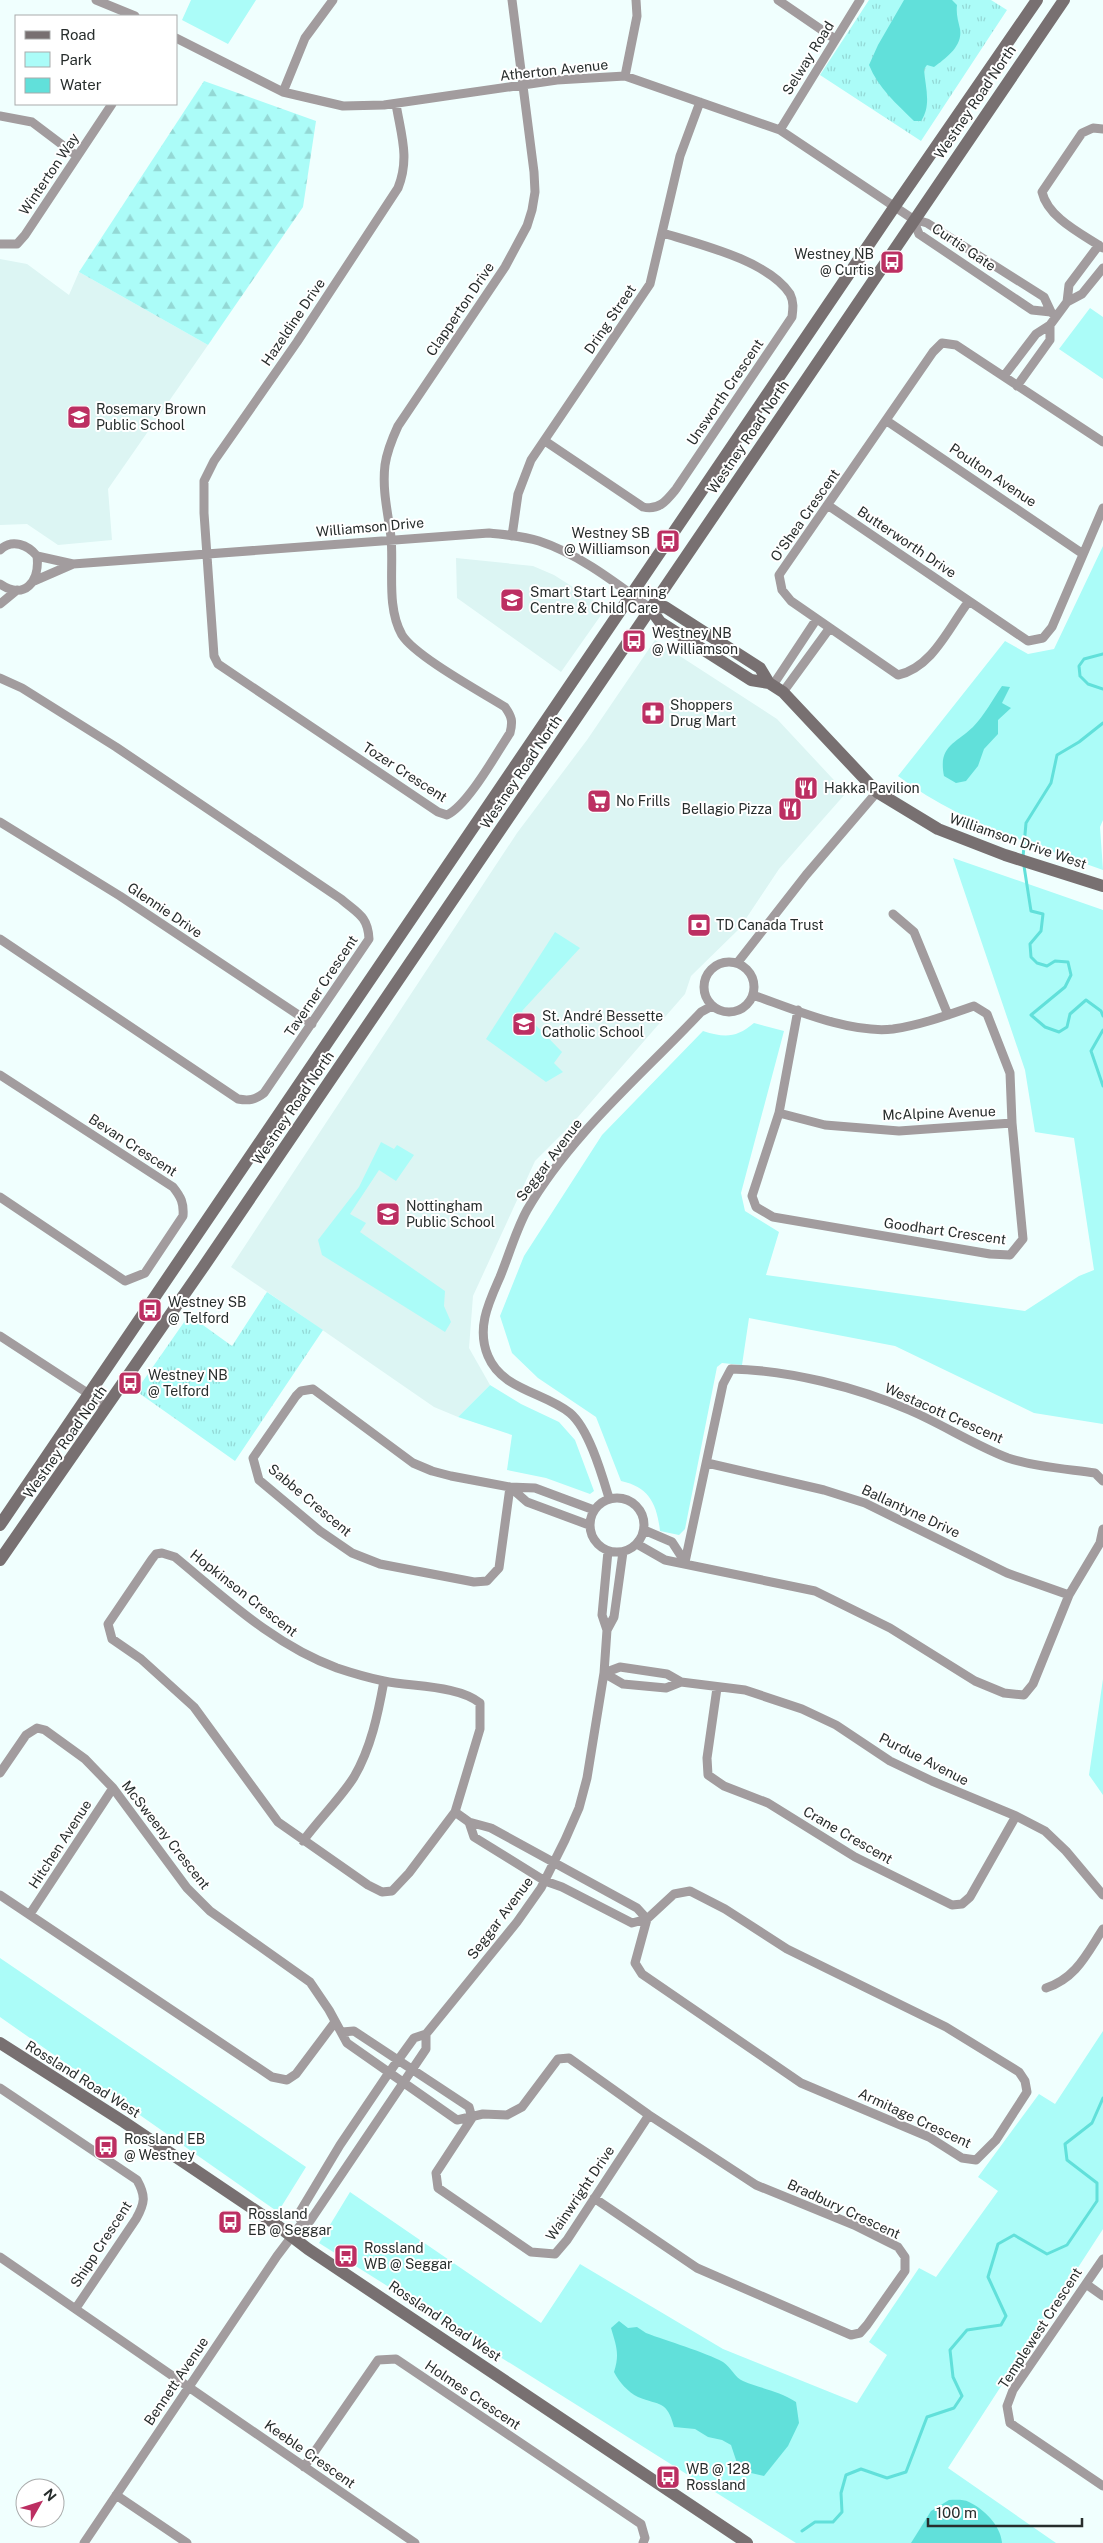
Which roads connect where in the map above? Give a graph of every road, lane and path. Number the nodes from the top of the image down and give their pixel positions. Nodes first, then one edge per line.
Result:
1 (96, 0) edge
2 (332, 0) edge
3 (512, 0) edge
4 (636, 0) edge
5 (778, 0) edge
6 (860, 0) edge
7 (1037, 0) edge
8 (1064, 0) edge
9 (133, 15) edge
10 (178, 39) edge
11 (835, 39) junction
12 (625, 76) junction
13 (524, 86) junction
14 (283, 92) junction
15 (700, 102) junction
16 (396, 104) junction
17 (111, 105) edge
18 (0, 116) edge
19 (1103, 129) edge
20 (780, 130) junction
21 (77, 156) junction
22 (895, 206) junction
23 (913, 219) junction
24 (663, 233) junction
25 (0, 244) edge
26 (1101, 247) edge
27 (1103, 268) edge
28 (1067, 302) junction
29 (1053, 315) junction
30 (1050, 325) junction
31 (1004, 376) junction
32 (1017, 386) junction
33 (887, 420) junction
34 (545, 441) junction
35 (1103, 442) edge
36 (828, 506) junction
37 (1103, 508) edge
38 (512, 536) junction
39 (391, 540) junction
40 (1, 548) edge
41 (1083, 554) junction
42 (208, 555) junction
43 (37, 556) junction
44 (73, 564) junction
45 (34, 581) junction
46 (0, 584) edge
47 (17, 590) junction
48 (633, 595) junction
49 (969, 601) junction
50 (0, 604) edge
51 (650, 608) junction
52 (816, 620) junction
53 (829, 629) junction
54 (0, 678) edge
55 (775, 687) junction
56 (877, 792) junction
57 (0, 822) edge
58 (1103, 886) edge
59 (894, 914) dead end
60 (0, 939) edge
61 (738, 962) junction
62 (753, 994) junction
63 (712, 1006) junction
64 (798, 1010) junction
65 (948, 1015) junction
66 (312, 1024) junction
67 (0, 1075) edge
68 (779, 1113) junction
69 (1012, 1123) junction
70 (0, 1198) edge
71 (0, 1336) edge
72 (89, 1394) junction
73 (106, 1408) junction
74 (707, 1463) junction
75 (1103, 1481) edge
76 (510, 1487) junction
77 (609, 1498) junction
78 (594, 1510) junction
79 (0, 1525) edge
80 (589, 1526) junction
81 (1103, 1529) edge
82 (644, 1530) junction
83 (637, 1544) junction
84 (608, 1551) junction
85 (623, 1552) junction
86 (0, 1560) edge
87 (684, 1562) junction
88 (1069, 1595) junction
89 (607, 1630) junction
90 (604, 1673) junction
91 (384, 1681) junction
92 (681, 1682) junction
93 (717, 1688) junction
94 (0, 1773) edge
95 (114, 1788) junction
96 (455, 1812) junction
97 (1016, 1816) junction
98 (469, 1822) junction
99 (303, 1841) junction
100 (553, 1863) junction
101 (545, 1881) junction
102 (0, 1895) edge
103 (1103, 1895) edge
104 (30, 1914) junction
105 (647, 1919) junction
106 (1103, 1929) edge
107 (1046, 1988) dead end
108 (335, 2022) junction
109 (342, 2032) junction
110 (426, 2034) junction
111 (0, 2043) edge
112 (398, 2059) junction
113 (413, 2068) junction
114 (388, 2074) junction
115 (404, 2082) junction
116 (0, 2088) edge
117 (649, 2115) junction
118 (472, 2118) junction
119 (594, 2198) junction
120 (302, 2223) junction
121 (292, 2236) junction
122 (0, 2258) edge
123 (1103, 2259) edge
124 (1086, 2284) junction
125 (1103, 2296) edge
126 (76, 2308) junction
127 (188, 2387) junction
128 (304, 2466) junction
129 (1103, 2486) edge
130 (116, 2495) junction
131 (84, 2543) edge
132 (187, 2543) edge
133 (416, 2543) edge
134 (643, 2543) edge
135 (747, 2543) edge

1 - 9 street
2 - 14 street
3 - 13 street, Clapperton Drive
4 - 12 street
5 - 11 street
6 - 11 street, Selway Road
7 - 22 main road, Westney Road North
8 - 23 main road, Westney Road North
10 - 14 street, Atherton Avenue
11 - 20 street, Selway Road
12 - 13 street, Atherton Avenue
12 - 15 street, Atherton Avenue
13 - 16 street, Atherton Avenue
13 - 39 street, Clapperton Drive
14 - 16 street, Atherton Avenue
15 - 20 street, Atherton Avenue
15 - 24 street, Dring Street
16 - 42 street, Hazeldine Drive
17 - 21 street, Winterton Way
18 - 21 street
19 - 26 street
20 - 22 street, Atherton Avenue
21 - 25 street, Winterton Way
22 - 23 street, Atherton Avenue
22 - 48 main road, Westney Road North
23 - 29 street, Curtis Gate
23 - 29 street, Curtis Gate
23 - 51 main road, Westney Road North
24 - 34 street, Dring Street
24 - 34 street, Unsworth Crescent
26 - 28 street
27 - 28 street
28 - 29 street
29 - 30 street
30 - 31 street
30 - 32 street
31 - 32 street, O'Shea Crescent
31 - 33 street, O'Shea Crescent
32 - 35 street, O'Shea Crescent
33 - 36 street, O'Shea Crescent
33 - 41 street, Poulton Avenue
34 - 38 street, Dring Street
36 - 49 street, Butterworth Drive
36 - 52 street, O'Shea Crescent
37 - 41 street
38 - 39 street, Williamson Drive
38 - 48 street, Williamson Drive
39 - 42 street, Williamson Drive
39 - 42 street, Tozer Crescent
40 - 43 street, Williamson Drive
41 - 49 street
42 - 44 street, Williamson Drive
43 - 44 street, Williamson Drive
43 - 45 street
44 - 45 street, Williamson Drive
45 - 47 street, Williamson Drive
46 - 47 street
47 - 50 street, Williamson Drive
48 - 51 street, Williamson Drive
48 - 72 main road, Westney Road North
49 - 53 street, O'Shea Crescent
51 - 55 main road
51 - 73 main road, Westney Road North
52 - 53 street, O'Shea Crescent
52 - 55 street
53 - 55 street
54 - 66 street, Taverner Crescent
55 - 56 main road, Williamson Drive West
56 - 58 main road, Williamson Drive West
56 - 61 street
57 - 66 street, Glennie Drive
59 - 65 street
60 - 66 street, Taverner Crescent
61 - 62 street
61 - 63 street
62 - 63 street
62 - 64 street, Goodhart Crescent
63 - 77 street, Seggar Avenue
64 - 65 street, Goodhart Crescent
64 - 68 street, Goodhart Crescent
65 - 69 street, Goodhart Crescent
67 - 70 street, Bevan Crescent
68 - 69 street, McAlpine Avenue
68 - 69 street, Goodhart Crescent
71 - 72 street
72 - 73 street
72 - 79 main road, Westney Road North
73 - 86 main road, Westney Road North
74 - 75 street, Westacott Crescent
74 - 87 street, Westacott Crescent
74 - 88 street, Ballantyne Drive
76 - 76 street, Sabbe Crescent
76 - 78 street, Sabbe Crescent
76 - 80 street, Sabbe Crescent
77 - 78 street
77 - 82 street
78 - 80 street
80 - 84 street
81 - 88 street
82 - 83 street
82 - 87 street
83 - 85 street
83 - 87 street
84 - 85 street
84 - 89 street, Seggar Avenue
85 - 89 street, Seggar Avenue
87 - 88 street
89 - 90 street, Seggar Avenue
90 - 92 street, Purdue Avenue
90 - 92 street, Purdue Avenue
90 - 100 street, Seggar Avenue
91 - 96 street, Hopkinson Crescent
91 - 99 street
91 - 99 street, Hopkinson Crescent
92 - 93 street, Purdue Avenue
93 - 97 street, Purdue Avenue
93 - 97 street, Crane Crescent
94 - 95 street, McSweeny Crescent
95 - 104 street, Hitchen Avenue
95 - 108 street, McSweeny Crescent
96 - 98 street
96 - 99 street, Hopkinson Crescent
97 - 103 street, Purdue Avenue
98 - 100 street
98 - 101 street
100 - 101 street, Seggar Avenue
100 - 105 street
101 - 105 street
101 - 110 street, Seggar Avenue
102 - 104 street
104 - 108 street
105 - 105 street, Armitage Crescent
106 - 107 street
108 - 109 street, McSweeny Crescent
109 - 112 street
109 - 114 street, McSweeny Crescent
110 - 112 street, Seggar Avenue
110 - 113 street, Seggar Avenue
111 - 121 main road, Rossland Road West
112 - 113 street
112 - 114 street, Seggar Avenue
113 - 115 street, Seggar Avenue
113 - 118 street
114 - 115 street, Bradbury Crescent
114 - 120 street, Seggar Avenue
115 - 118 street, Bradbury Crescent
115 - 120 street, Seggar Avenue
116 - 126 street, Shipp Crescent
117 - 118 street, Bradbury Crescent
117 - 119 street, Wainwright Drive
117 - 119 street, Bradbury Crescent
118 - 119 street, Wainwright Drive
120 - 121 street, Seggar Avenue
121 - 127 street, Bennett Avenue
121 - 135 main road, Rossland Road West
122 - 126 street, Keeble Crescent
123 - 124 street, Templewest Crescent
124 - 125 street
124 - 129 street, Templewest Crescent
126 - 127 street, Keeble Crescent
127 - 128 street, Keeble Crescent
127 - 130 street, Bennett Avenue
128 - 133 street, Keeble Crescent
128 - 134 street, Holmes Crescent
130 - 131 street, Bennett Avenue
130 - 132 street

